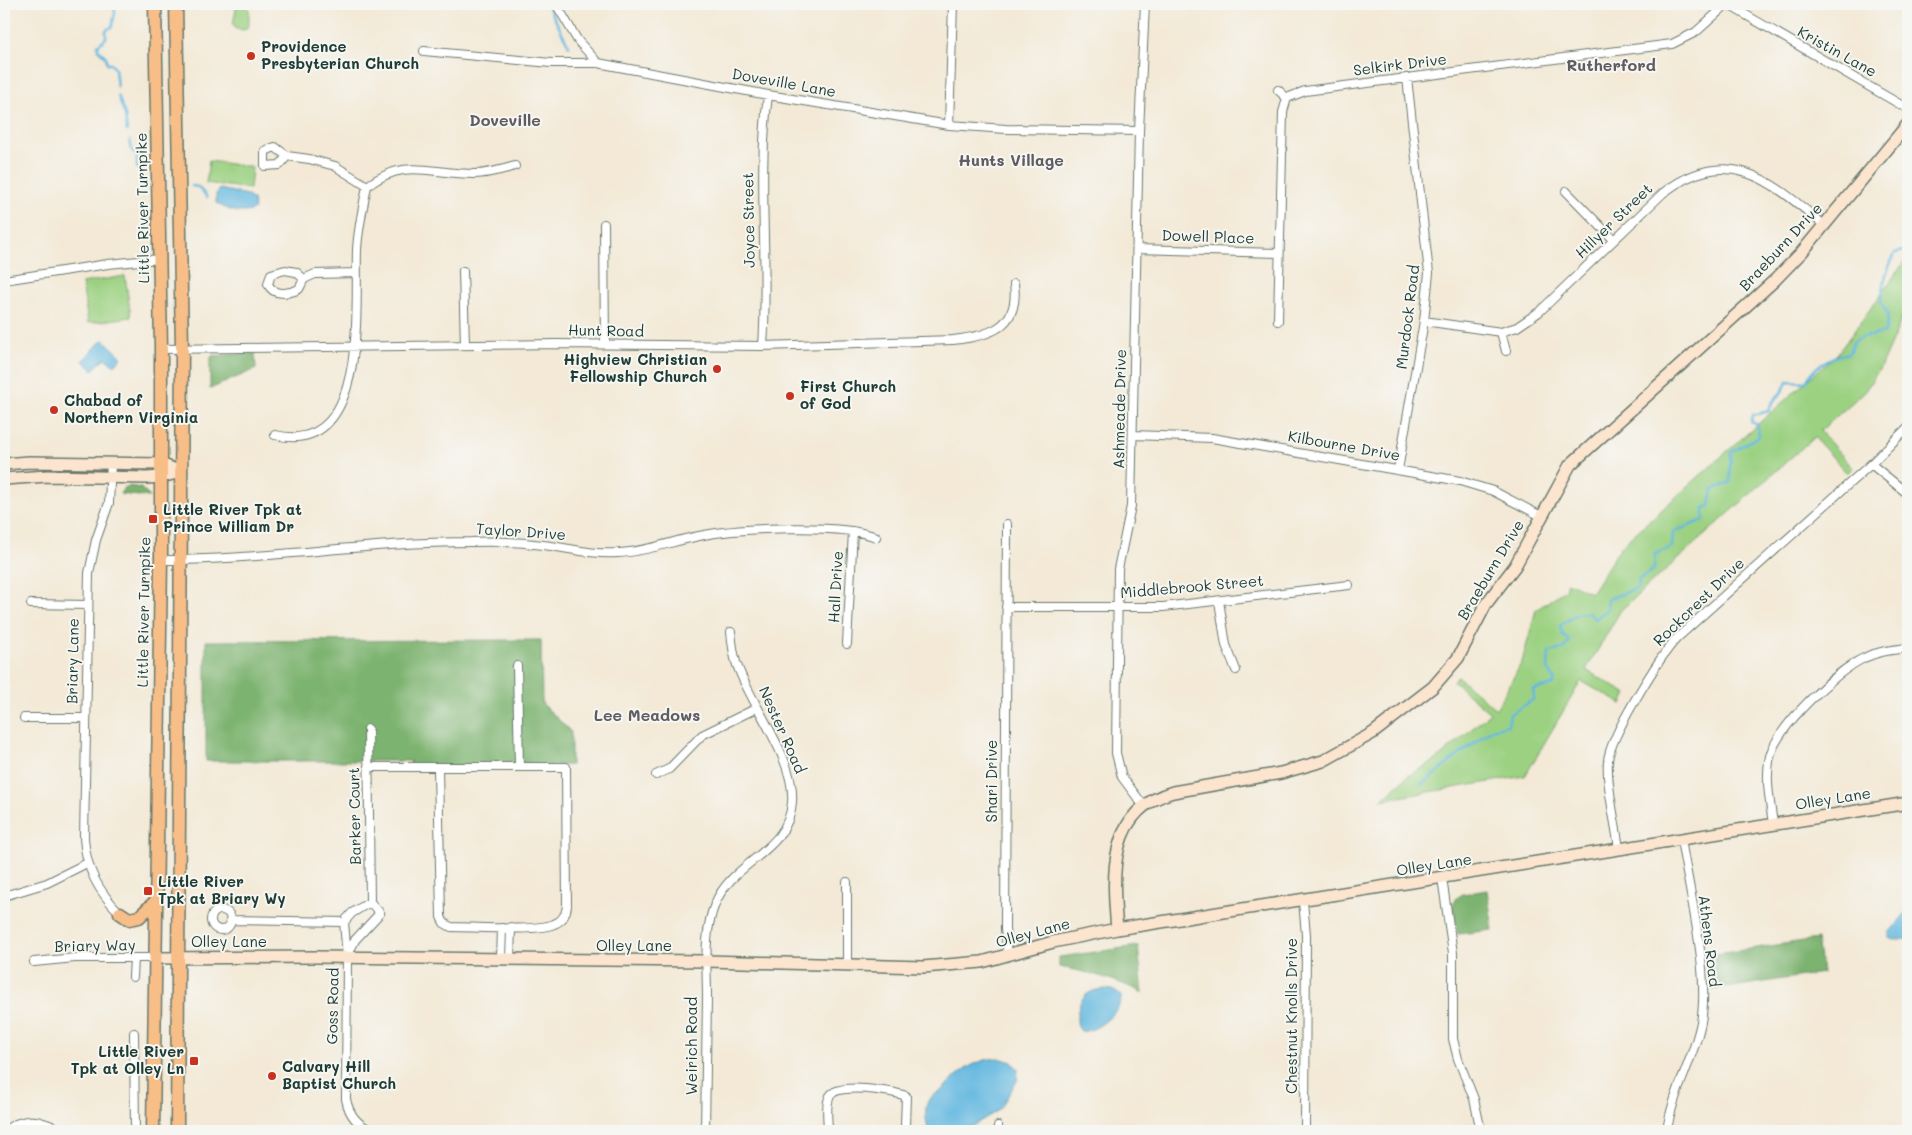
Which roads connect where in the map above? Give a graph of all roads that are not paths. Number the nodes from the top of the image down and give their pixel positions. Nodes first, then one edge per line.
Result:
1 (155, 4) edge
2 (176, 4) edge
3 (556, 4) edge
4 (953, 4) edge
5 (1145, 4) edge
6 (1727, 4) edge
7 (424, 51) dead end
8 (598, 63) junction
9 (1407, 78) junction
10 (1278, 90) dead end
11 (768, 95) junction
12 (1287, 98) junction
13 (1908, 109) edge
14 (1908, 124) edge
15 (949, 125) junction
16 (1139, 131) junction
17 (287, 156) dead end
18 (515, 166) dead end
19 (367, 186) junction
20 (1566, 191) dead end
21 (604, 224) dead end
22 (1824, 225) junction
23 (1613, 240) junction
24 (1137, 249) junction
25 (1279, 253) junction
26 (160, 259) junction
27 (463, 271) dead end
28 (357, 273) junction
29 (4, 280) edge
30 (304, 280) junction
31 (1014, 284) dead end
32 (1278, 321) dead end
33 (1424, 321) junction
34 (1501, 332) junction
35 (605, 344) junction
36 (354, 345) junction
37 (465, 345) junction
38 (763, 346) junction
39 (182, 348) junction
40 (161, 349) junction
41 (1506, 351) dead end
42 (1908, 427) edge
43 (275, 435) dead end
44 (1134, 435) junction
45 (111, 463) junction
46 (4, 464) edge
47 (161, 464) junction
48 (1872, 464) junction
49 (1398, 470) junction
50 (181, 472) junction
51 (111, 477) junction
52 (162, 477) junction
53 (4, 479) edge
54 (1908, 494) edge
55 (1541, 516) junction
56 (1007, 524) dead end
57 (853, 531) junction
58 (876, 537) dead end
59 (161, 560) junction
60 (182, 560) junction
61 (1348, 585) dead end
62 (1220, 601) junction
63 (30, 604) dead end
64 (88, 605) junction
65 (1006, 607) junction
66 (1117, 608) junction
67 (731, 632) dead end
68 (847, 644) dead end
69 (1908, 648) edge
70 (518, 666) dead end
71 (1236, 670) dead end
72 (757, 708) junction
73 (24, 718) dead end
74 (86, 718) junction
75 (368, 729) dead end
76 (368, 767) junction
77 (519, 767) junction
78 (438, 768) junction
79 (656, 775) dead end
80 (1908, 803) edge
81 (1143, 805) junction
82 (1773, 824) junction
83 (1681, 839) junction
84 (1620, 849) junction
85 (87, 863) junction
86 (1442, 878) junction
87 (847, 882) dead end
88 (4, 896) edge
89 (156, 901) junction
90 (1303, 901) junction
91 (370, 902) junction
92 (120, 913) joint
93 (230, 920) dead end
94 (344, 922) junction
95 (502, 928) junction
96 (511, 928) junction
97 (1117, 929) junction
98 (1008, 955) junction
99 (347, 957) junction
100 (134, 958) junction
101 (156, 958) junction
102 (178, 958) junction
103 (506, 959) junction
104 (707, 961) junction
105 (34, 962) dead end
106 (847, 965) junction
107 (133, 977) dead end
108 (134, 1033) dead end
109 (905, 1126) dead end
110 (4, 1131) edge
111 (64, 1131) edge
112 (135, 1131) edge
113 (153, 1131) edge
114 (177, 1131) edge
115 (374, 1131) edge
116 (705, 1131) edge
117 (828, 1131) edge
118 (1305, 1131) edge
119 (1481, 1131) edge
120 (1666, 1131) edge

1 - 26 main road, Little River Turnpike
2 - 39 main road
3 - 8 street
4 - 15 street
5 - 16 street, Ashmeade Drive
6 - 9 street, Selkirk Drive
6 - 13 street, Kristin Lane
7 - 8 street, Doveville Lane
8 - 11 street, Doveville Lane
9 - 12 street, Selkirk Drive
9 - 33 street, Murdock Road
10 - 12 street
11 - 15 street, Doveville Lane
11 - 38 street, Joyce Street
12 - 25 street
14 - 22 main road, Braeburn Drive
15 - 16 street, Doveville Lane
16 - 24 street, Ashmeade Drive
17 - 19 street
18 - 19 street
19 - 28 street
20 - 23 street
21 - 35 street
22 - 23 street, Hillyer Street
22 - 55 main road, Braeburn Drive
23 - 34 street, Hillyer Street
24 - 25 street, Dowell Place
24 - 44 street, Ashmeade Drive
25 - 32 street
26 - 29 street
26 - 40 main road, Little River Turnpike
27 - 37 street
28 - 30 street
28 - 36 street
30 - 30 street
31 - 38 street, Hunt Road
33 - 34 street
33 - 49 street, Murdock Road
34 - 41 street
35 - 37 street, Hunt Road
35 - 38 street, Hunt Road
36 - 37 street, Hunt Road
36 - 39 street, Hunt Road
36 - 43 street
39 - 40 street, Hunt Road
39 - 50 main road
40 - 47 main road, Little River Turnpike
42 - 48 street, Rockcrest Drive
44 - 49 street, Kilbourne Drive
44 - 66 street, Ashmeade Drive
45 - 46 main road
45 - 47 main road
45 - 51 street, Briary Lane
47 - 50 main road
47 - 52 main road, Little River Turnpike
48 - 54 street
48 - 84 street, Rockcrest Drive
49 - 55 street, Kilbourne Drive
50 - 52 main road
50 - 60 main road
51 - 52 main road
51 - 53 main road
51 - 64 street, Briary Lane
52 - 59 main road, Little River Turnpike
55 - 81 main road, Braeburn Drive
56 - 65 street, Shari Drive
57 - 58 street, Taylor Drive
57 - 60 street, Taylor Drive
57 - 68 street, Hall Drive
59 - 60 street, Taylor Drive
59 - 89 main road, Little River Turnpike
60 - 102 main road
61 - 62 street, Middlebrook Street
62 - 66 street, Middlebrook Street
62 - 71 street
63 - 64 street
64 - 74 street, Briary Lane
65 - 66 street, Middlebrook Street
65 - 98 street, Shari Drive
66 - 81 street, Ashmeade Drive
67 - 72 street, Nester Road
69 - 82 street
70 - 77 street
72 - 79 street
72 - 104 street, Nester Road
73 - 74 street
74 - 85 street, Briary Lane
75 - 76 street, Barker Court
76 - 78 street
76 - 91 street, Barker Court
77 - 78 street
77 - 96 street
78 - 95 street
80 - 82 main road, Olley Lane
81 - 97 main road, Braeburn Drive
82 - 83 main road, Olley Lane
83 - 84 main road, Olley Lane
83 - 120 street, Athens Road
84 - 86 main road, Olley Lane
85 - 88 street
85 - 92 street, Briary Lane
86 - 90 main road, Olley Lane
86 - 119 street
87 - 106 street
89 - 92 main road
89 - 101 main road, Little River Turnpike
90 - 97 main road, Olley Lane
90 - 118 street, Chestnut Knolls Drive
91 - 94 street
91 - 99 street, Barker Court
93 - 94 street
94 - 99 street
95 - 96 street
95 - 103 street
96 - 103 street
97 - 98 main road, Olley Lane
98 - 106 main road, Olley Lane
99 - 102 main road, Olley Lane
99 - 103 main road, Olley Lane
99 - 115 street, Goss Road
100 - 101 street, Briary Way
100 - 105 street, Briary Way
100 - 107 street
101 - 102 main road, Olley Lane
101 - 113 main road, Little River Turnpike
102 - 114 main road
103 - 104 main road, Olley Lane
104 - 106 main road, Olley Lane
104 - 116 street, Weirich Road
108 - 112 street
109 - 117 street
110 - 111 street

